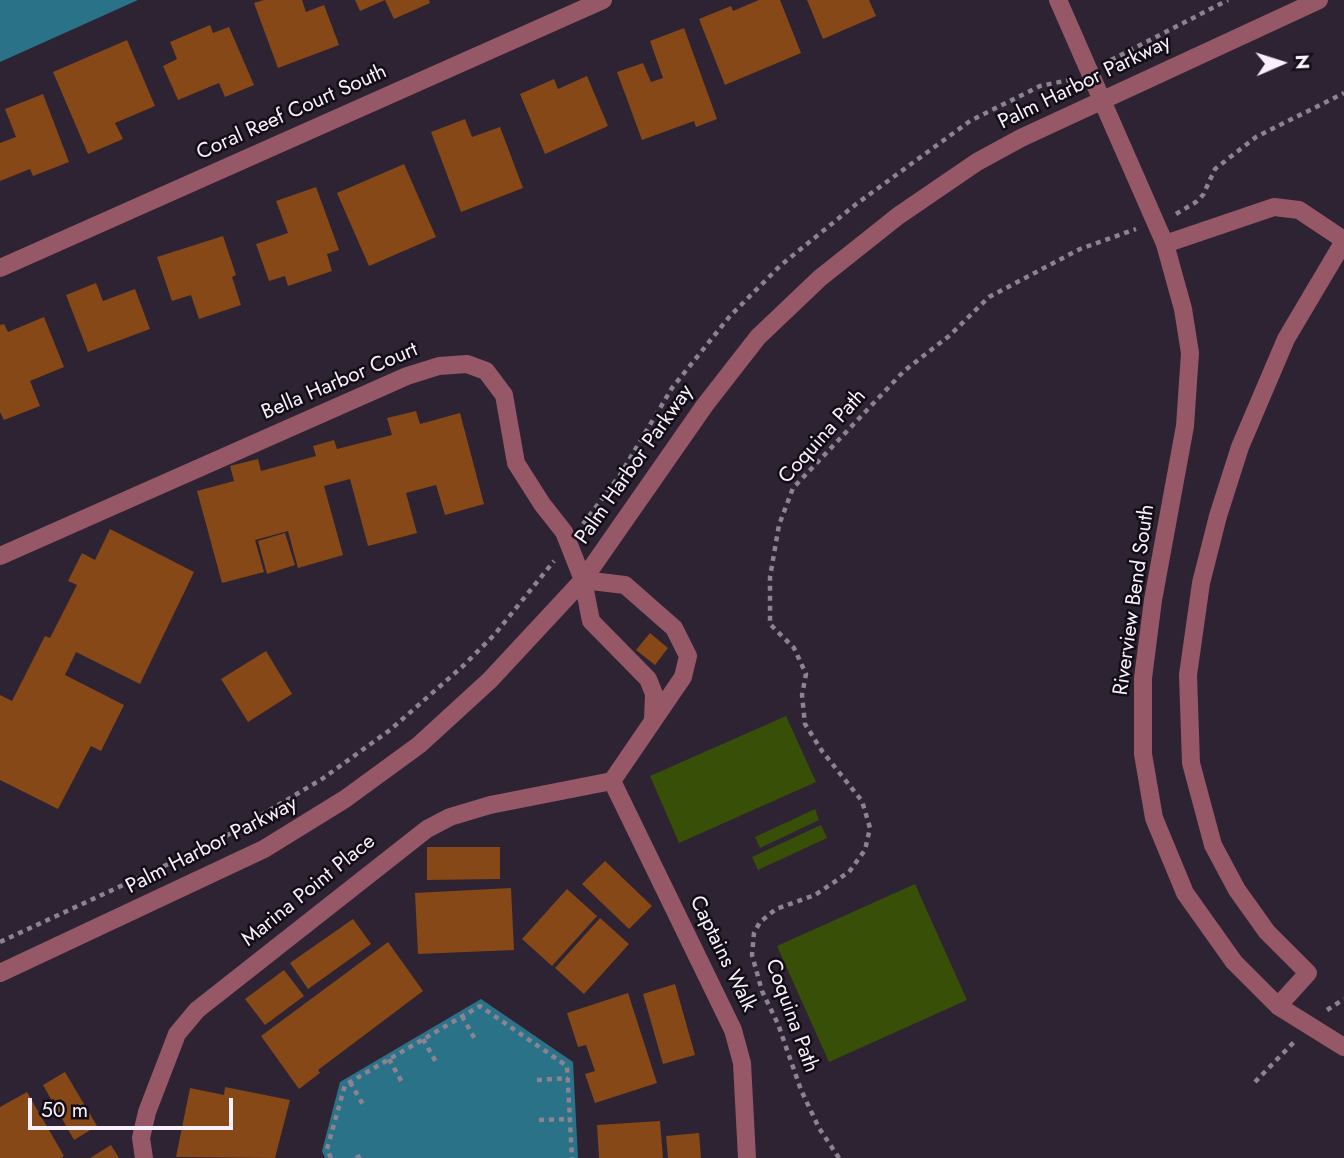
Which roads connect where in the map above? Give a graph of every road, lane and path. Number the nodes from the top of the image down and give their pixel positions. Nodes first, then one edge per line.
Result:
1 (603, 0) edge
2 (1058, 0) edge
3 (1228, 0) edge
4 (1320, 0) edge
5 (1111, 60) dead end
6 (1344, 93) edge
7 (1101, 98) junction
8 (1172, 216) dead end
9 (1140, 228) dead end
10 (1344, 240) edge
11 (1165, 244) junction
12 (0, 268) edge
13 (0, 556) edge
14 (547, 570) dead end
15 (583, 580) junction
16 (653, 719) junction
17 (612, 781) junction
18 (0, 942) edge
19 (0, 972) edge
20 (1344, 999) edge
21 (1278, 1006) junction
22 (1321, 1014) dead end
23 (462, 1016) junction
24 (423, 1039) junction
25 (1297, 1039) dead end
26 (476, 1041) dead end
27 (1344, 1047) edge
28 (389, 1059) junction
29 (438, 1064) dead end
30 (568, 1079) junction
31 (537, 1080) dead end
32 (350, 1082) junction
33 (1255, 1082) dead end
34 (403, 1084) dead end
35 (365, 1108) dead end
36 (570, 1119) junction
37 (539, 1121) dead end
38 (362, 1155) dead end
39 (144, 1158) edge
40 (331, 1158) edge
41 (356, 1158) edge
42 (566, 1158) edge
43 (572, 1158) edge
44 (747, 1158) edge
45 (839, 1158) edge

1 - 12 street, Coral Reef Court South
2 - 7 street, Riverview Bend South
3 - 5 path
4 - 7 street, Palm Harbor Parkway
6 - 8 path
7 - 11 street, Riverview Bend South
7 - 15 street, Palm Harbor Parkway
9 - 45 path, Coquina Path
10 - 11 street
10 - 21 street
11 - 21 street, Riverview Bend South
13 - 15 street, Bella Harbor Court
14 - 18 path
15 - 16 street, Bella Harbor Court
15 - 16 street
15 - 19 street, Palm Harbor Parkway
16 - 17 street
17 - 39 street, Marina Point Place
17 - 44 street, Captains Walk
20 - 22 path
21 - 27 street, Riverview Bend South
23 - 24 path
23 - 26 path
23 - 30 path
24 - 28 path
24 - 29 path
25 - 33 path
28 - 32 path
28 - 34 path
30 - 31 path
30 - 36 path
32 - 35 path
32 - 40 path
36 - 37 path
36 - 43 path
38 - 41 path
42 - 43 path

